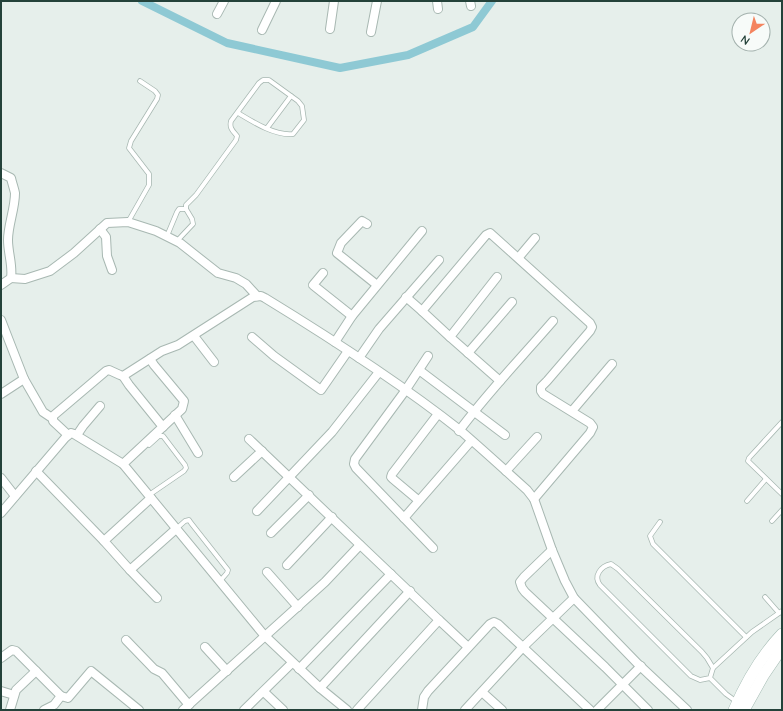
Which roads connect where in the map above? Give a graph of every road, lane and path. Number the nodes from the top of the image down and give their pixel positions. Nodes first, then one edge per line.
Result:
1 (224, 1) edge
2 (276, 1) edge
3 (334, 1) edge
4 (377, 1) edge
5 (217, 14) dead end
6 (330, 29) dead end
7 (262, 30) dead end
8 (371, 32) dead end
9 (140, 81) dead end
10 (291, 96) junction
11 (238, 113) junction
12 (267, 128) junction
13 (1, 173) edge
14 (186, 209) junction
15 (128, 222) junction
16 (367, 224) dead end
17 (100, 229) junction
18 (422, 231) dead end
19 (167, 237) junction
20 (535, 238) dead end
21 (177, 241) junction
22 (518, 257) junction
23 (439, 260) dead end
24 (112, 270) dead end
25 (323, 273) dead end
26 (11, 278) junction
27 (498, 278) dead end
28 (1, 285) edge
29 (377, 286) junction
30 (257, 296) junction
31 (406, 297) junction
32 (512, 302) dead end
33 (422, 311) junction
34 (352, 316) junction
35 (553, 320) dead end
36 (2, 324) edge
37 (194, 336) junction
38 (252, 337) dead end
39 (450, 337) junction
40 (335, 342) junction
41 (348, 351) junction
42 (468, 353) junction
43 (428, 356) dead end
44 (359, 358) junction
45 (150, 359) junction
46 (214, 362) dead end
47 (612, 364) dead end
48 (419, 370) junction
49 (378, 372) junction
50 (124, 376) junction
51 (24, 380) junction
52 (500, 380) junction
53 (405, 391) junction
54 (1, 394) edge
55 (100, 406) dead end
56 (474, 411) junction
57 (572, 411) junction
58 (438, 414) junction
59 (175, 415) junction
60 (52, 418) junction
61 (782, 422) edge
62 (162, 427) junction
63 (459, 431) junction
64 (68, 435) junction
65 (504, 435) dead end
66 (77, 436) junction
67 (537, 437) dead end
68 (249, 439) dead end
69 (471, 441) junction
70 (262, 451) junction
71 (198, 453) dead end
72 (124, 465) junction
73 (36, 471) junction
74 (506, 471) junction
75 (234, 477) dead end
76 (289, 477) junction
77 (1, 478) edge
78 (766, 479) junction
79 (782, 494) edge
80 (309, 495) junction
81 (15, 496) junction
82 (150, 497) junction
83 (534, 499) junction
84 (418, 500) junction
85 (747, 501) dead end
86 (782, 510) edge
87 (257, 511) dead end
88 (1, 513) edge
89 (332, 517) junction
90 (404, 518) junction
91 (772, 521) dead end
92 (660, 522) dead end
93 (176, 529) junction
94 (271, 533) dead end
95 (104, 541) junction
96 (360, 545) junction
97 (433, 548) dead end
98 (552, 550) junction
99 (287, 565) dead end
100 (130, 570) junction
101 (267, 572) dead end
102 (391, 574) junction
103 (220, 581) junction
104 (410, 591) junction
105 (765, 597) dead end
106 (157, 598) dead end
107 (574, 598) junction
108 (298, 607) junction
109 (781, 612) edge
110 (553, 618) junction
111 (439, 620) junction
112 (782, 634) edge
113 (264, 636) junction
114 (746, 637) junction
115 (126, 640) dead end
116 (468, 647) junction
117 (523, 647) junction
118 (205, 648) dead end
119 (782, 648) edge
120 (1, 658) edge
121 (292, 663) junction
122 (641, 666) junction
123 (712, 668) junction
124 (299, 669) junction
125 (36, 671) junction
126 (227, 671) junction
127 (710, 678) junction
128 (622, 684) junction
129 (320, 688) junction
130 (1, 691) edge
131 (264, 692) junction
132 (482, 692) junction
133 (14, 695) junction
134 (62, 696) junction
135 (186, 707) edge
136 (739, 708) edge
137 (10, 710) edge
138 (44, 710) edge
139 (139, 710) edge
140 (244, 710) edge
141 (283, 710) edge
142 (347, 710) edge
143 (357, 710) edge
144 (422, 710) edge
145 (465, 710) edge
146 (502, 710) edge
147 (590, 710) edge
148 (597, 710) edge
149 (648, 710) edge
150 (687, 710) edge

1 - 5 street
2 - 7 street
3 - 6 street
4 - 8 street
9 - 15 lane
10 - 11 lane
10 - 12 lane
10 - 12 lane
11 - 12 lane
11 - 14 lane
13 - 26 street
14 - 19 lane
14 - 21 lane
15 - 17 street
15 - 19 street
16 - 29 street
17 - 24 street
17 - 26 street
18 - 29 street
19 - 21 street
20 - 22 street
21 - 30 street
22 - 33 street
22 - 57 street
23 - 31 street
25 - 34 street
26 - 28 street
27 - 39 street
29 - 34 street
30 - 37 street
30 - 40 street
31 - 33 street
31 - 44 street
32 - 42 street
33 - 39 street
34 - 40 street
35 - 52 street
36 - 51 street
37 - 45 street
37 - 46 street
38 - 41 street
39 - 42 street
40 - 41 street
41 - 44 street
42 - 52 street
43 - 48 street
44 - 49 street
45 - 50 street
45 - 59 street
47 - 57 street
48 - 53 street
48 - 56 street
49 - 53 street
49 - 76 street
50 - 60 street
50 - 62 street
51 - 54 street
51 - 60 street
52 - 56 street
53 - 58 street
53 - 90 street
55 - 66 street
56 - 63 street
56 - 65 street
57 - 83 street
58 - 63 street
58 - 84 street
59 - 62 street
59 - 71 street
60 - 64 street
61 - 78 lane
62 - 72 street
63 - 69 street
64 - 66 street
64 - 73 street
66 - 72 street
67 - 74 street
68 - 70 street
69 - 74 street
69 - 84 street
70 - 75 street
70 - 76 street
72 - 82 street
72 - 82 lane
73 - 81 street
73 - 95 street
74 - 83 street
76 - 80 street
76 - 87 street
77 - 81 street
78 - 79 lane
78 - 85 lane
80 - 89 street
80 - 94 street
81 - 88 street
82 - 93 street
82 - 95 street
83 - 98 street
84 - 90 street
86 - 91 lane
89 - 96 street
89 - 99 street
90 - 97 street
92 - 114 lane
93 - 100 street
93 - 103 street
93 - 103 lane
95 - 100 street
96 - 102 street
96 - 108 street
98 - 107 street
98 - 110 street
100 - 106 street
101 - 108 street
102 - 104 street
102 - 124 street
103 - 113 street
104 - 111 street
104 - 129 street
105 - 109 lane
107 - 110 street
107 - 122 street
108 - 113 street
109 - 114 lane
110 - 117 street
110 - 128 street
111 - 116 street
111 - 143 street
112 - 136 street
113 - 121 street
113 - 126 street
114 - 123 lane
115 - 135 street
116 - 117 street
116 - 144 street
117 - 132 street
117 - 147 street
118 - 126 street
119 - 136 street
120 - 125 street
121 - 124 street
121 - 131 street
122 - 128 street
122 - 150 street
123 - 127 lane
123 - 127 lane
124 - 129 street
125 - 133 street
125 - 134 street
126 - 135 street
127 - 136 lane
128 - 148 street
128 - 149 street
129 - 142 street
130 - 133 street
131 - 140 street
131 - 141 street
132 - 145 street
132 - 146 street
133 - 137 street
134 - 138 street
134 - 139 street

